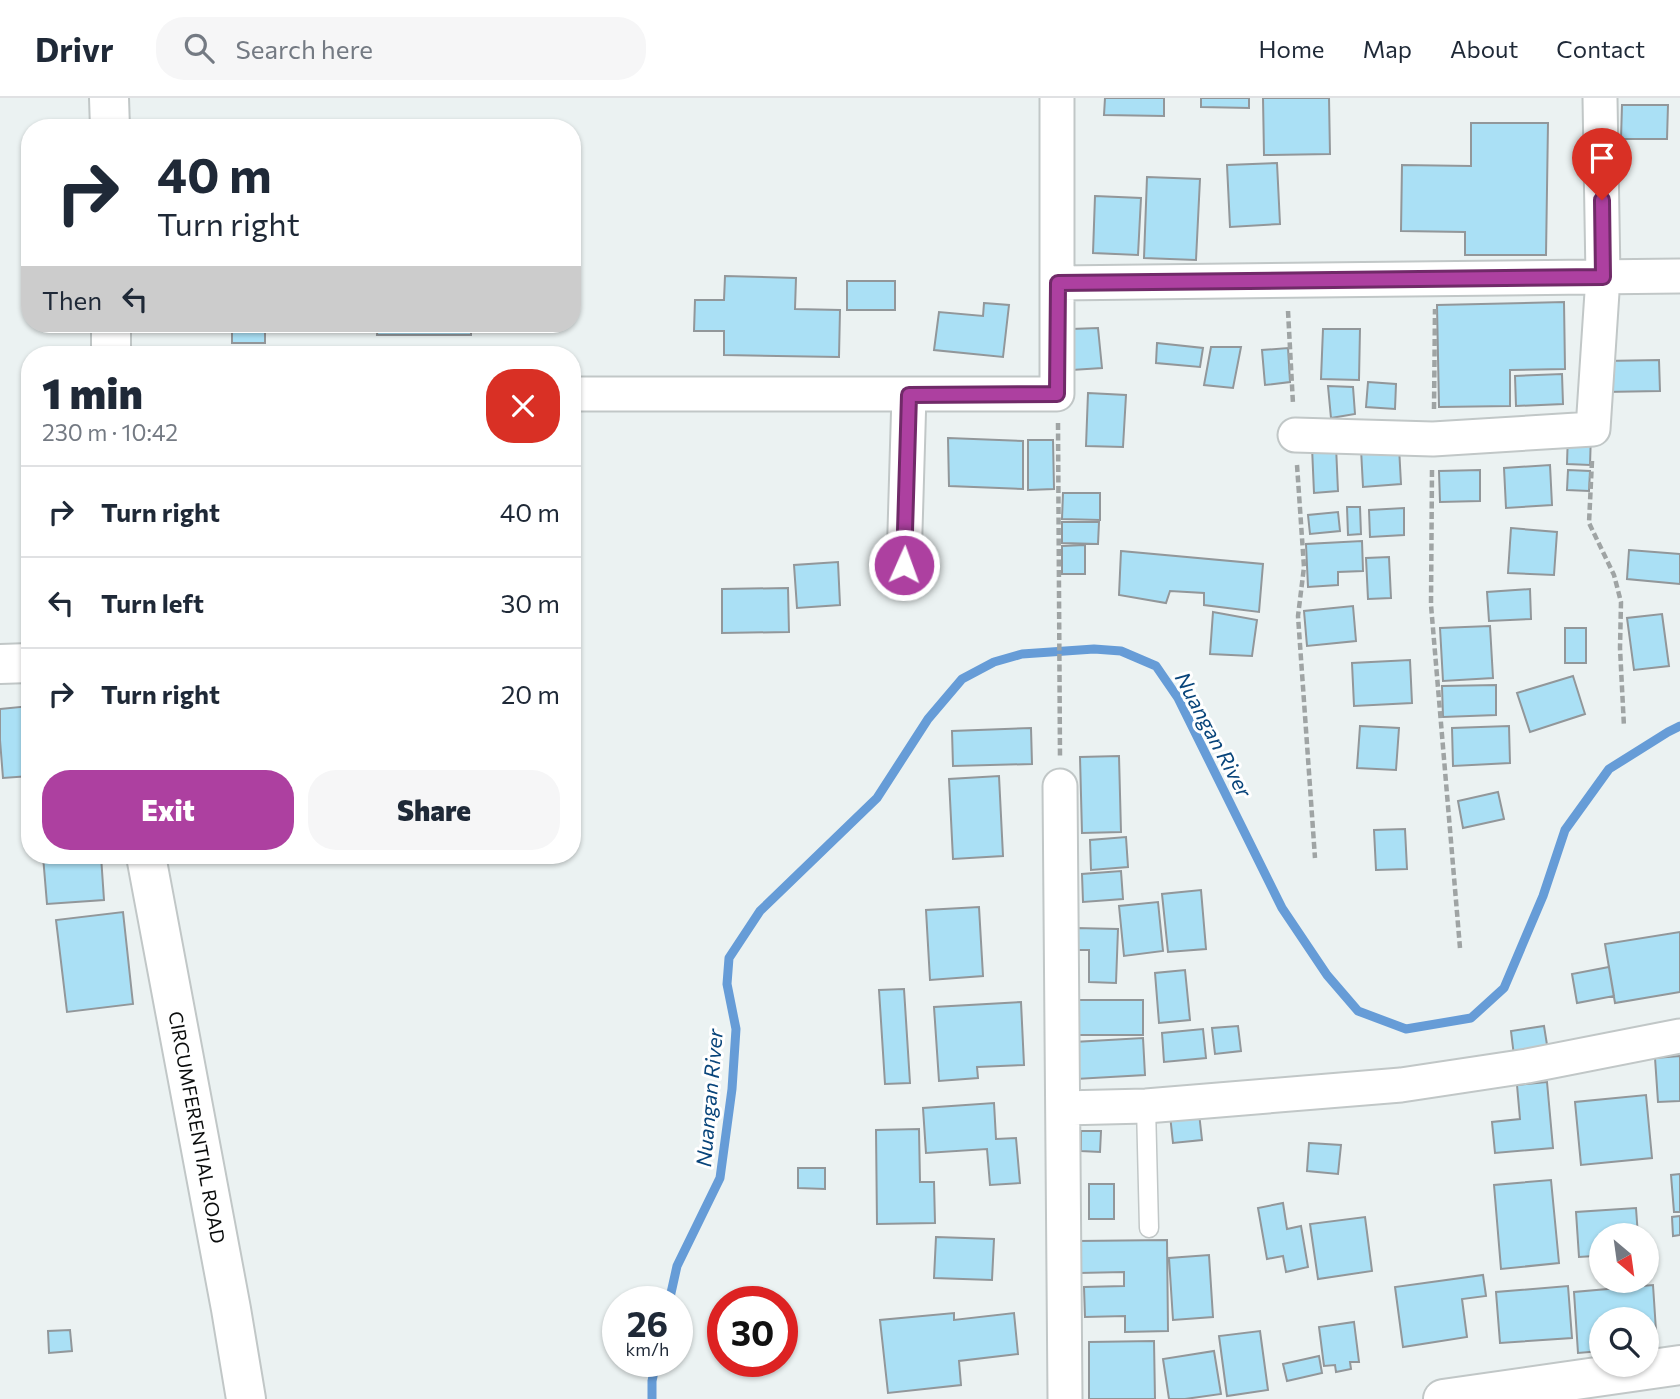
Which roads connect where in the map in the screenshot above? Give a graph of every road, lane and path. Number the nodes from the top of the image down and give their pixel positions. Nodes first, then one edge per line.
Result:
1 (109, 98) edge
2 (1057, 98) edge
3 (1600, 98) edge
4 (110, 119) edge
5 (1680, 276) edge
6 (1603, 277) junction
7 (1436, 278) junction
8 (1286, 279) junction
9 (1058, 283) junction
10 (581, 394) edge
11 (1057, 394) junction
12 (909, 395) junction
13 (1593, 429) junction
14 (1295, 435) junction
15 (1433, 439) junction
16 (904, 565) dead end
17 (21, 663) edge
18 (0, 664) edge
19 (1624, 727) dead end
20 (1060, 786) joint
21 (1315, 858) dead end
22 (148, 864) edge
23 (1460, 948) dead end
24 (1680, 1036) edge
25 (1146, 1106) junction
26 (1063, 1108) junction
27 (1149, 1228) dead end
28 (1680, 1365) edge
29 (246, 1399) edge
30 (1065, 1399) edge
31 (1443, 1399) edge

1 - 4 street
2 - 9 street
3 - 6 street
5 - 6 street
6 - 7 street
6 - 13 street
7 - 8 street
7 - 15 path
8 - 9 street
8 - 14 path
9 - 11 street
10 - 12 street
11 - 12 street
11 - 20 path
12 - 16 street
13 - 15 street
13 - 19 path
14 - 15 street
14 - 21 path
15 - 23 path
17 - 18 street
20 - 26 street
22 - 29 street, CIRCUMFERENTIAL ROAD
24 - 25 street
25 - 26 street
25 - 27 lane
26 - 30 street
28 - 31 street

